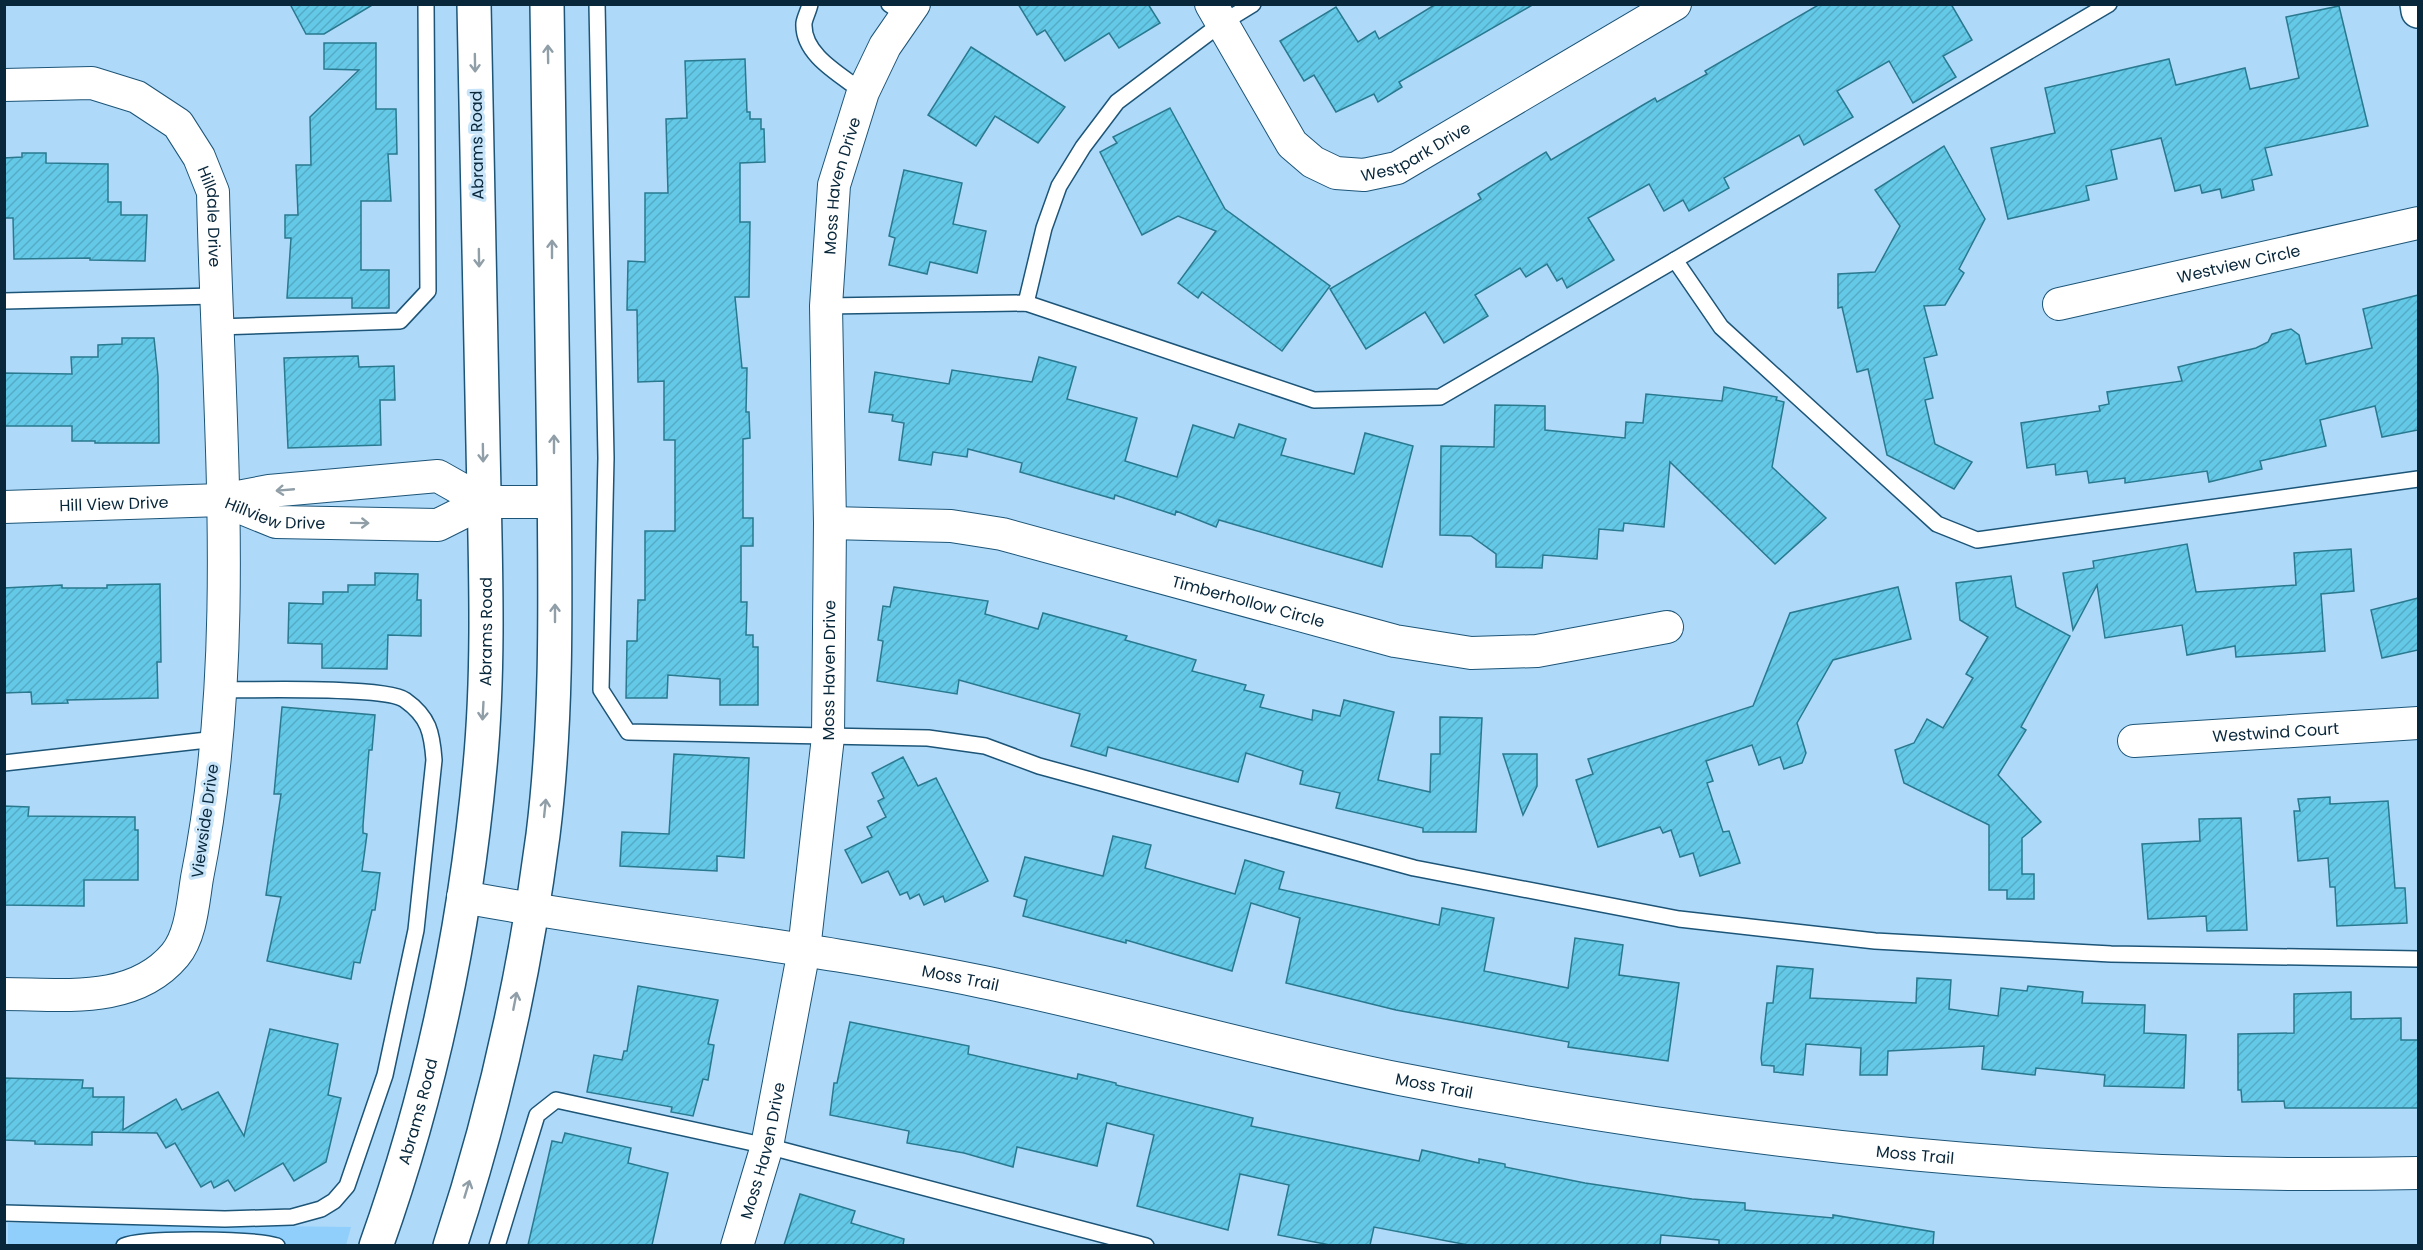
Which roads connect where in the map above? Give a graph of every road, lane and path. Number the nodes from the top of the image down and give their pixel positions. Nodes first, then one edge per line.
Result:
1 (426, 4) edge
2 (474, 4) edge
3 (547, 4) edge
4 (597, 4) edge
5 (810, 4) edge
6 (1253, 4) edge
7 (1675, 4) edge
8 (2109, 4) edge
9 (2417, 4) edge
10 (903, 8) edge
11 (2418, 11) edge
12 (1216, 14) edge
13 (4, 86) edge
14 (863, 92) junction
15 (2418, 224) edge
16 (1675, 260) junction
17 (215, 296) junction
18 (4, 301) edge
19 (1026, 303) junction
20 (2059, 304) dead end
21 (826, 306) junction
22 (217, 327) junction
23 (2418, 479) edge
24 (222, 500) junction
25 (484, 502) junction
26 (554, 502) junction
27 (4, 507) edge
28 (830, 523) junction
29 (1667, 627) dead end
30 (220, 690) junction
31 (2418, 723) edge
32 (828, 737) junction
33 (216, 739) junction
34 (2134, 741) dead end
35 (4, 763) edge
36 (463, 897) junction
37 (532, 910) junction
38 (804, 950) junction
39 (2418, 959) edge
40 (4, 994) edge
41 (767, 1146) junction
42 (2418, 1173) edge
43 (4, 1213) edge
44 (156, 1243) edge
45 (124, 1245) edge
46 (277, 1245) edge
47 (376, 1245) edge
48 (450, 1245) edge
49 (497, 1245) edge
50 (737, 1245) edge
51 (1146, 1245) edge

1 - 22 lane
2 -> 25 main road, Abrams Road
26 -> 3 main road
4 - 32 lane
5 - 14 lane
6 - 12 lane
7 - 12 street, Westpark Drive
8 - 16 lane
9 - 11 main road
10 - 14 street, Moss Haven Drive
12 - 19 lane
13 - 17 street, Hilldale Drive
14 - 21 street, Moss Haven Drive
15 - 20 street, Westview Circle
16 - 19 lane
16 - 23 lane
17 - 18 lane
17 - 22 street, Hilldale Drive
19 - 21 lane
21 - 28 street, Moss Haven Drive
22 - 24 street, Hilldale Drive
25 -> 24 street, Hillview Drive
24 -> 25 street, Hillview Drive
24 - 27 street, Hill View Drive
24 - 30 street, Viewside Drive
25 - 26 street, Hillview Drive
25 -> 36 main road, Abrams Road
37 -> 26 main road
28 - 29 street, Timberhollow Circle
28 - 32 street, Moss Haven Drive
30 - 33 street, Viewside Drive
30 - 43 lane
31 - 34 street, Westwind Court
32 - 38 street, Moss Haven Drive
32 - 39 lane
33 - 35 lane
33 - 40 street, Viewside Drive
36 - 37 street, Moss Trail
36 - 47 main road, Abrams Road
37 - 38 street, Moss Trail
48 -> 37 main road
38 - 41 street, Moss Haven Drive
38 - 42 street, Moss Trail
41 - 49 lane
41 - 50 street, Moss Haven Drive
41 - 51 lane
44 - 45 lane
44 - 46 lane

